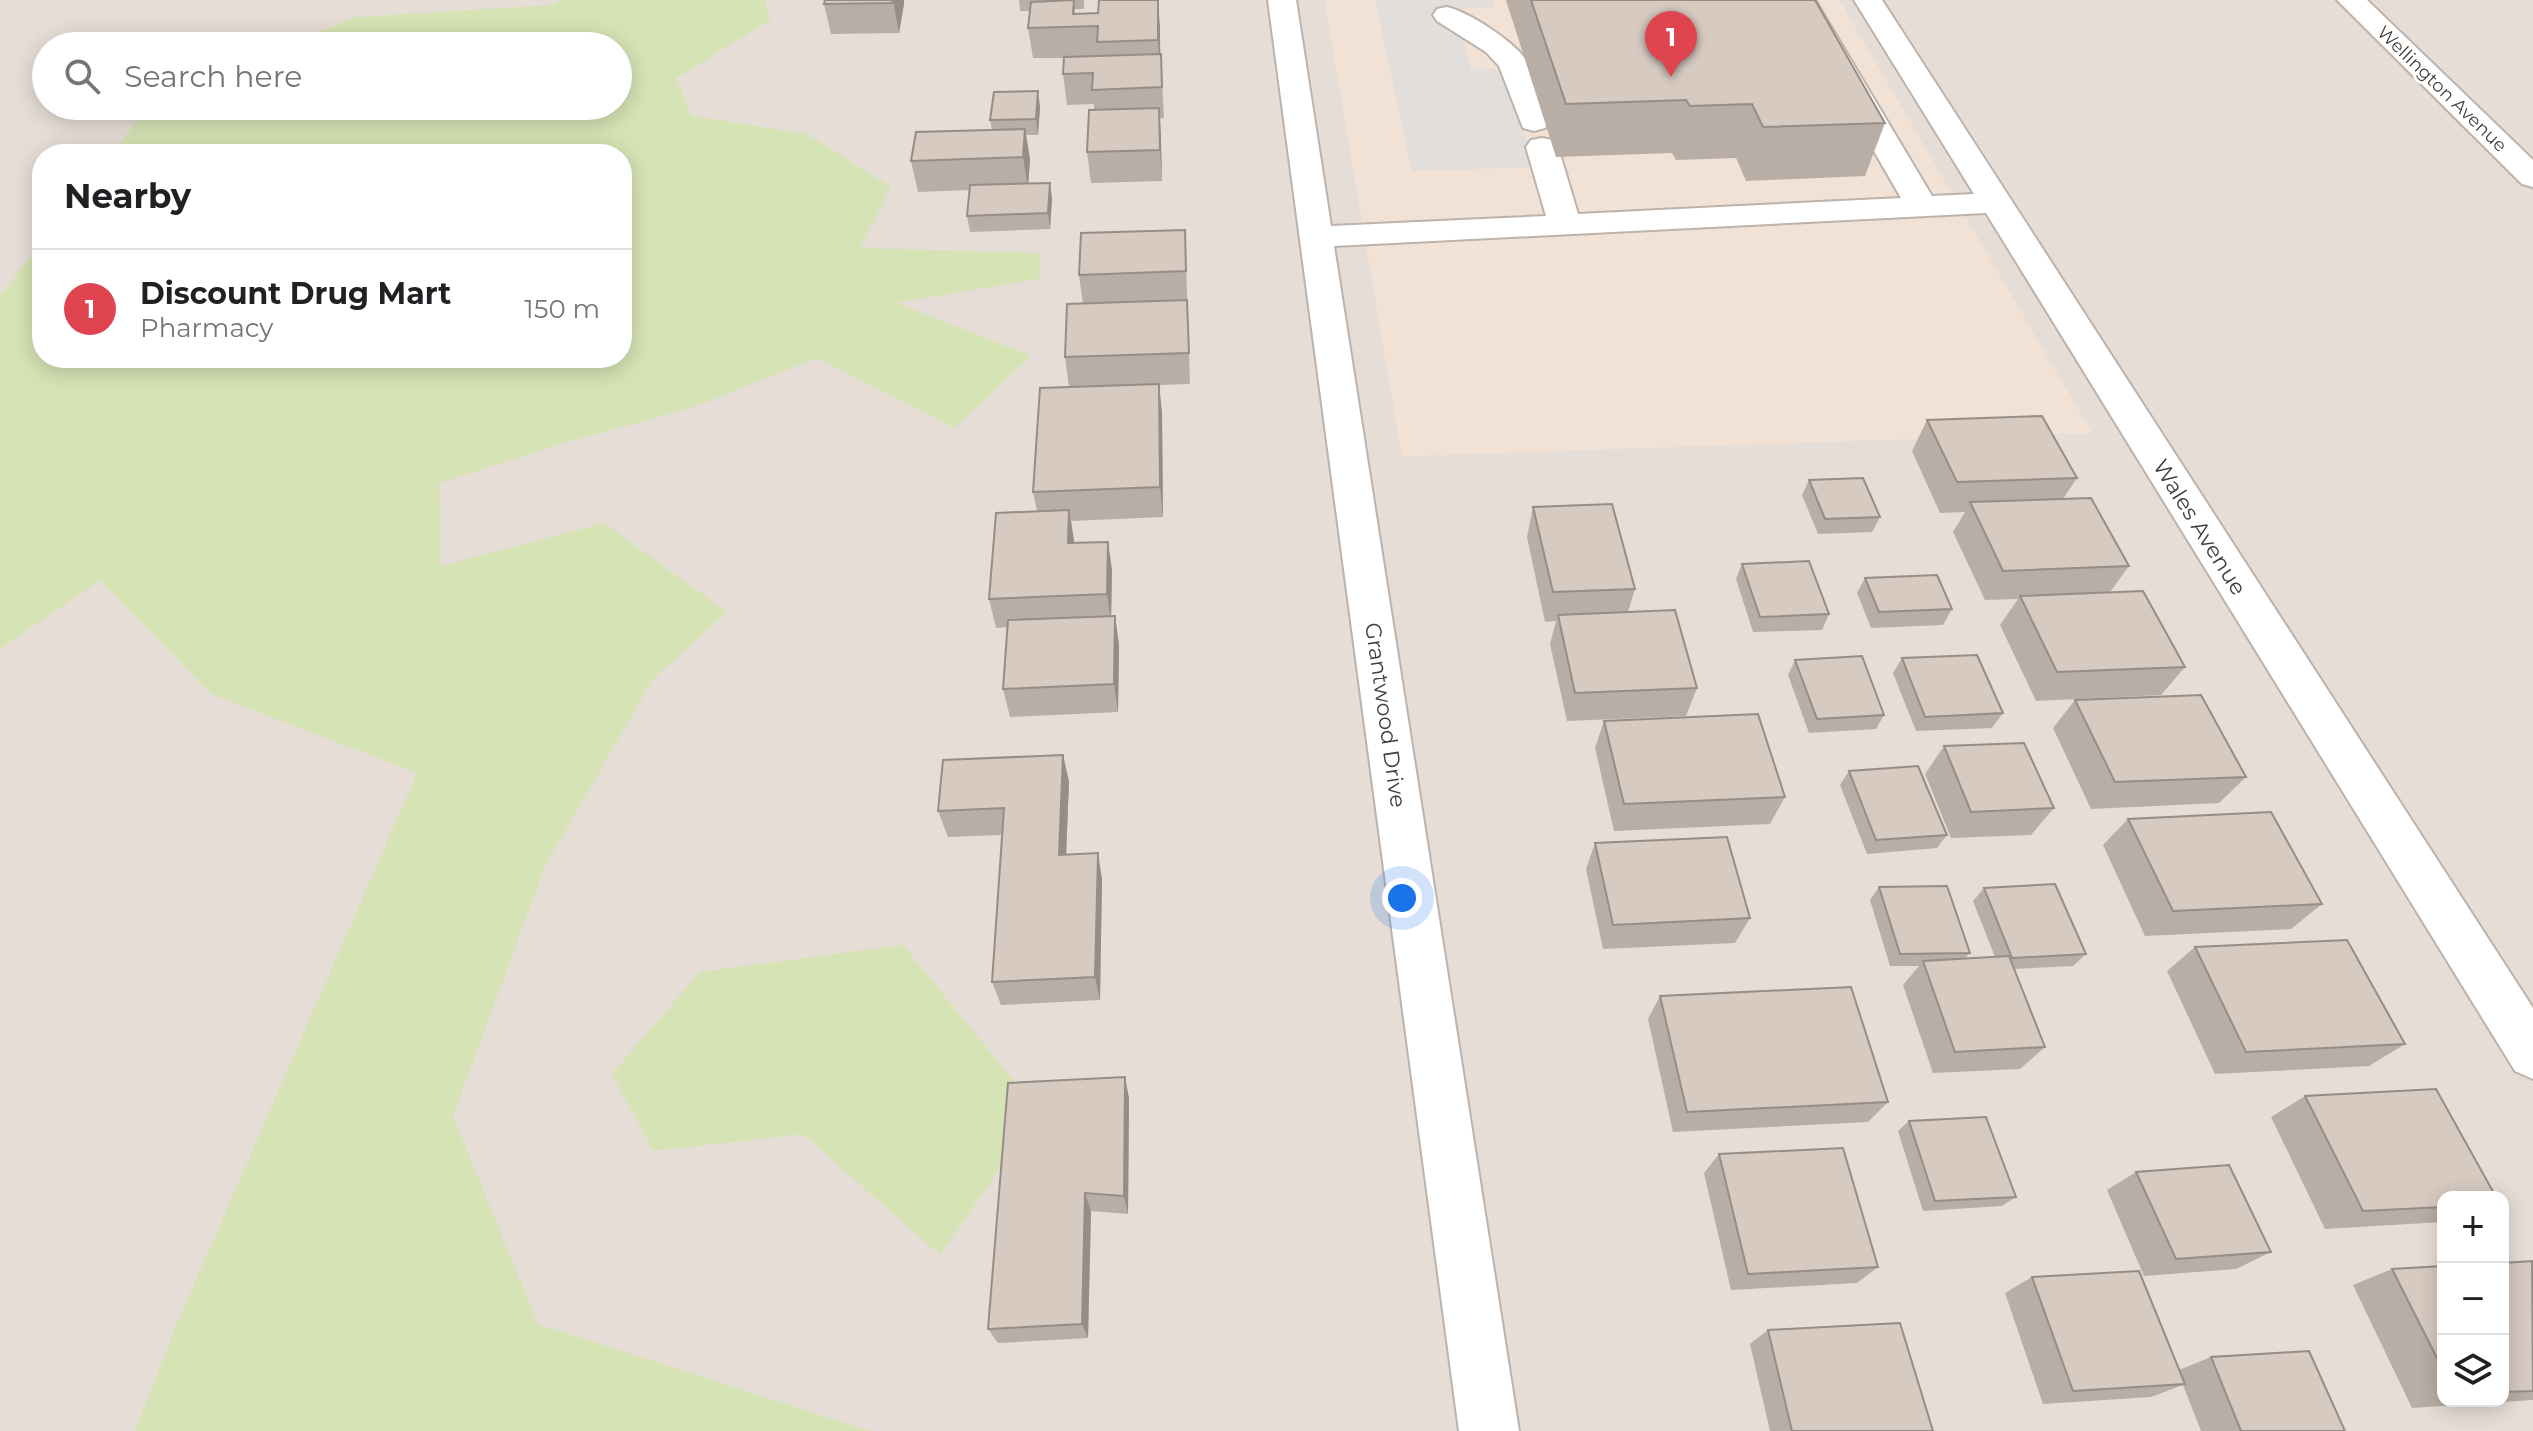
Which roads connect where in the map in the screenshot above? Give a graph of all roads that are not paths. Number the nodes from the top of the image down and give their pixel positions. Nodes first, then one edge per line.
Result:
1 (1282, 0) edge
2 (1801, 0) edge
3 (1868, 0) edge
4 (2351, 0) edge
5 (1447, 15) dead end
6 (2533, 177) edge
7 (1996, 203) junction
8 (1922, 207) junction
9 (1565, 224) junction
10 (1317, 237) junction
11 (2533, 1054) edge
12 (1489, 1431) edge

1 - 10 street, Grantwood Drive
2 - 8 street
3 - 7 street, Wales Avenue
4 - 6 street, Wellington Avenue
5 - 9 street
7 - 8 street
7 - 11 street, Wales Avenue
8 - 9 street
9 - 10 street
10 - 12 street, Grantwood Drive

